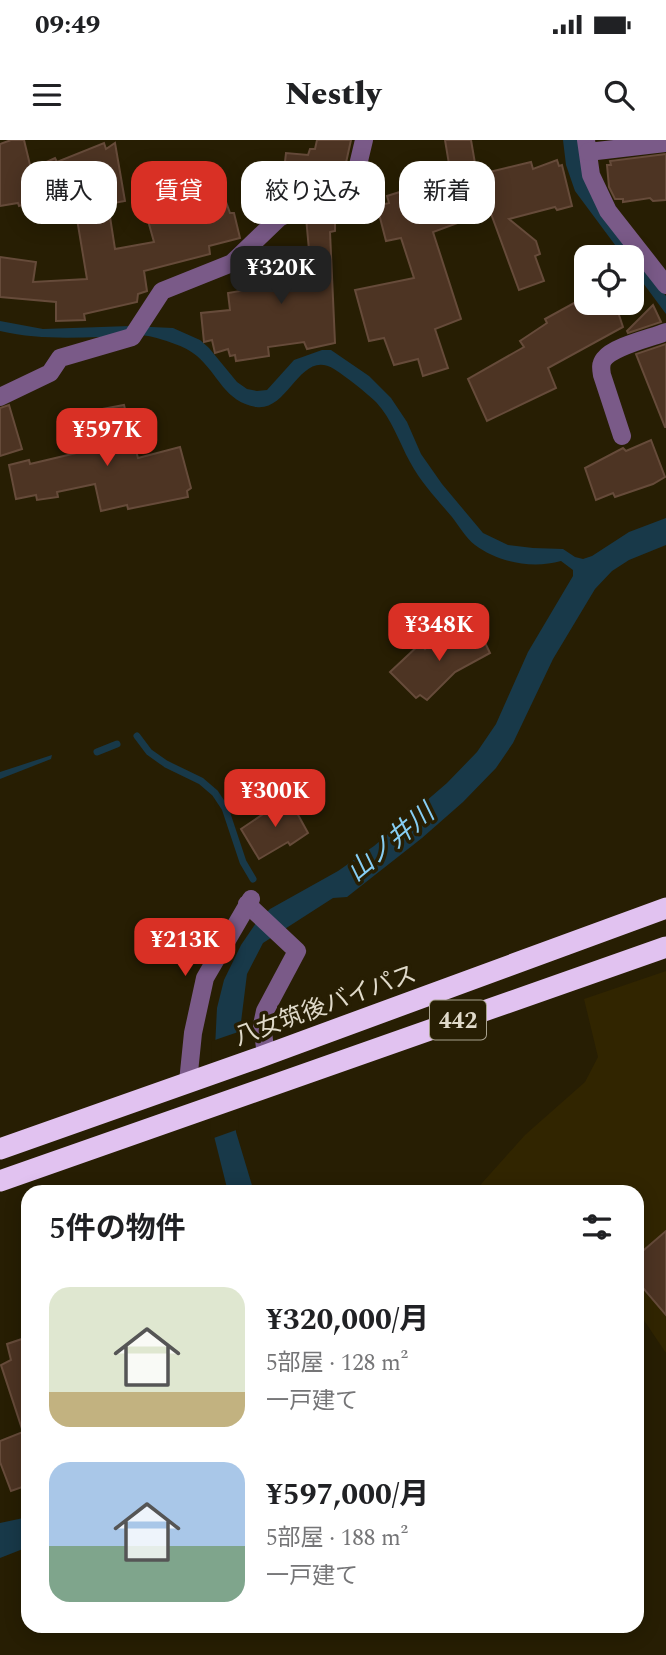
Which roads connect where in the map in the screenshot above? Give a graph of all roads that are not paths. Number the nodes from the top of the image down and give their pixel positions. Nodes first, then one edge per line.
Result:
1 (364, 140) edge
2 (666, 142) edge
3 (587, 146) edge
4 (666, 285) edge
5 (666, 332) edge
6 (0, 397) edge
7 (622, 436) dead end
8 (666, 908) edge
9 (666, 947) edge
10 (260, 1057) junction
11 (196, 1079) junction
12 (0, 1149) edge
13 (0, 1181) edge

1 - 6 street
2 - 3 street
3 - 4 street
5 - 7 street
8 - 10 highway, 八女筑後バイパス / 442
9 - 13 highway, 442
10 - 11 highway, 八女筑後バイパス / 442
10 - 11 street
11 - 12 highway, 八女筑後バイパス / 442

